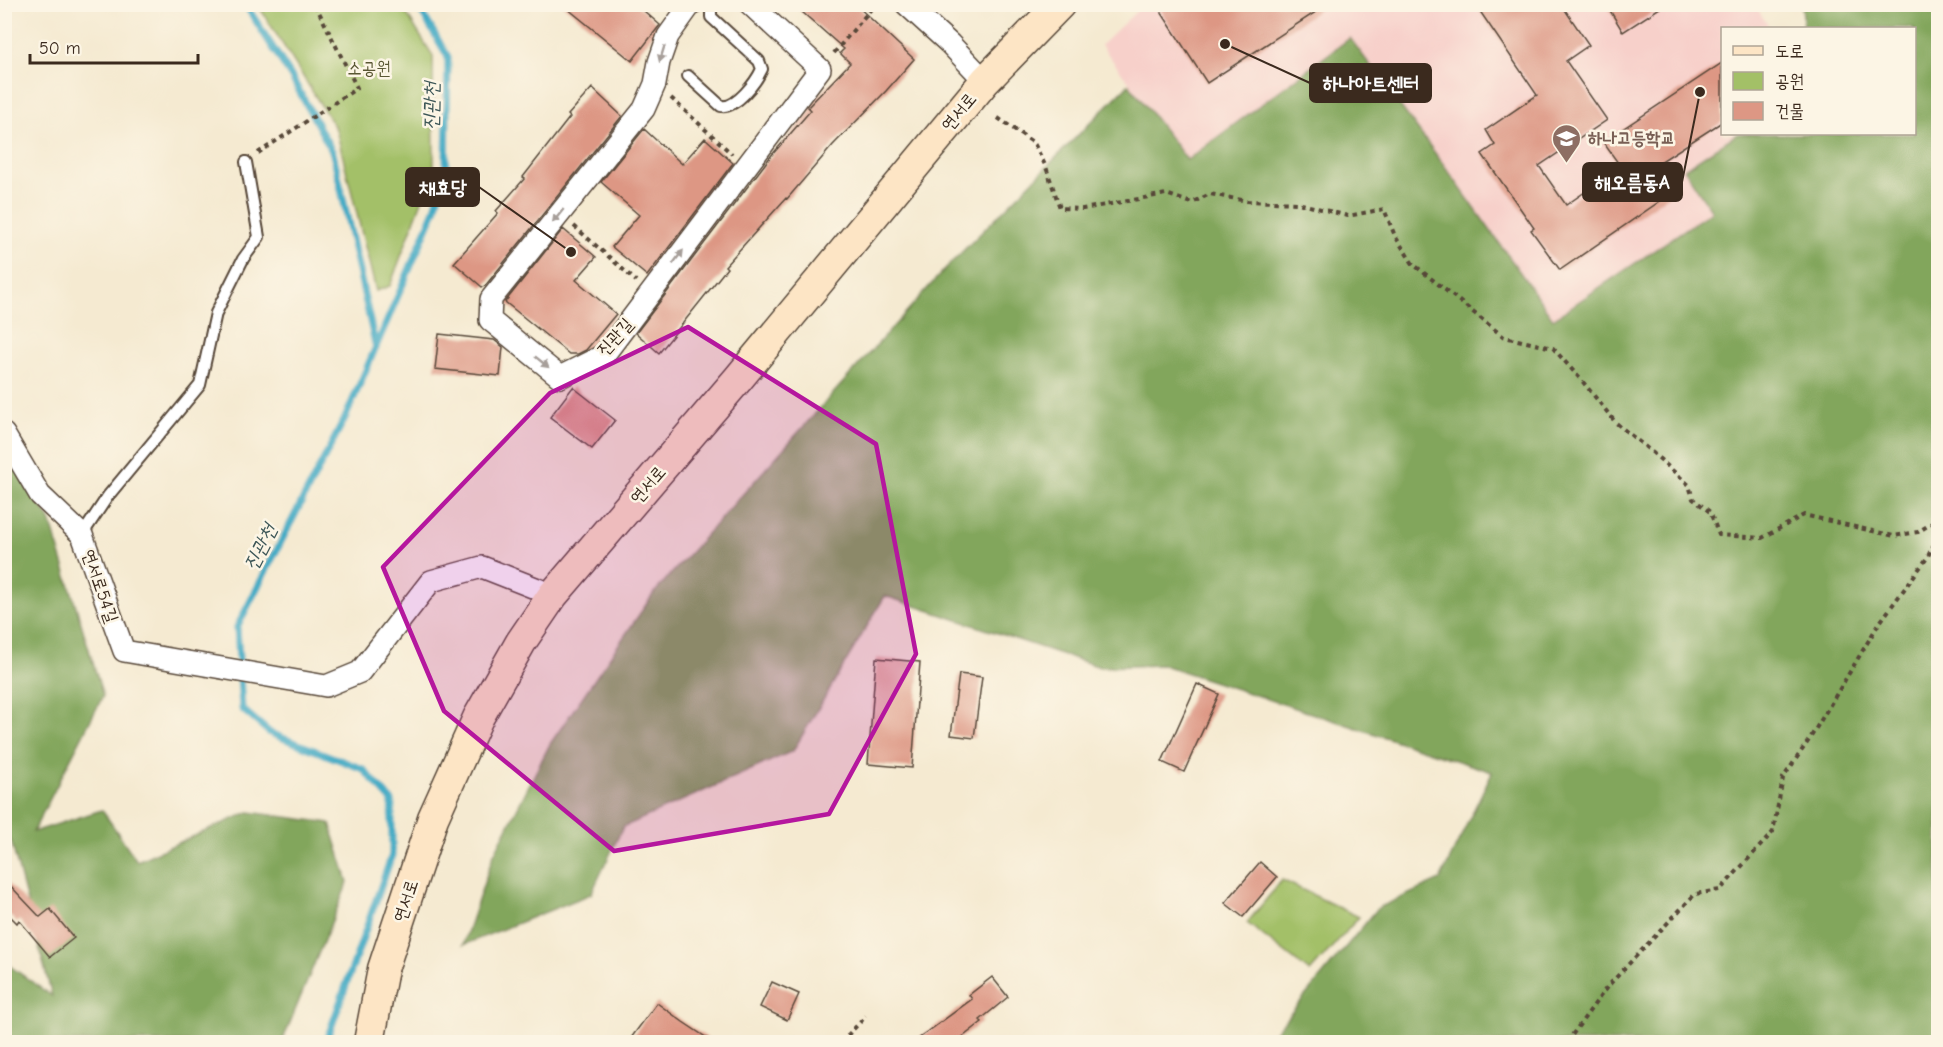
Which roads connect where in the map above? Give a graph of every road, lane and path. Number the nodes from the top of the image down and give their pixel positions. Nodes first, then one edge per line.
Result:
1 (315, 4) edge
2 (691, 4) edge
3 (711, 4) edge
4 (750, 4) edge
5 (906, 4) edge
6 (1060, 4) edge
7 (871, 9) dead end
8 (820, 69) junction
9 (688, 76) dead end
10 (985, 81) junction
11 (655, 84) junction
12 (998, 118) dead end
13 (246, 162) joint
14 (746, 166) junction
15 (560, 214) junction
16 (650, 293) junction
17 (4, 434) edge
18 (1938, 519) edge
19 (82, 535) junction
20 (1938, 536) edge
21 (553, 595) junction
22 (866, 1016) dead end
23 (369, 1042) edge
24 (841, 1042) edge
25 (1567, 1042) edge

1 - 13 path
2 -> 11 street, 진관길
3 - 9 lane
4 - 8 street
5 - 10 street
6 - 10 main road, 연서로
7 - 8 path
8 - 14 street, 진관길
10 - 21 main road, 연서로
11 - 14 path
11 - 15 street, 진관길
12 - 18 path
13 - 19 lane
16 -> 14 street, 진관길
15 - 16 path
15 -> 16 street, 진관길
17 - 19 street, 연서로54길
19 - 21 street, 연서로54길
20 - 25 path
21 - 23 main road, 연서로
22 - 24 path

